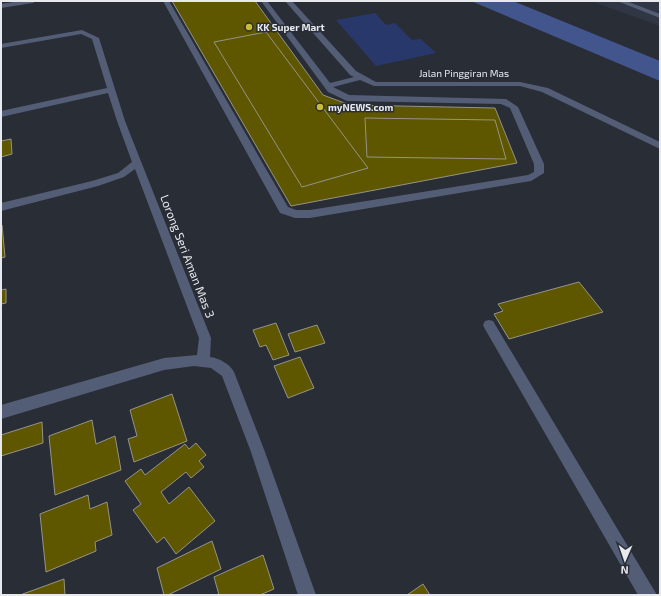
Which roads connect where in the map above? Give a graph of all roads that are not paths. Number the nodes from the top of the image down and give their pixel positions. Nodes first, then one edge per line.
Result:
1 (33, 1) edge
2 (166, 1) edge
3 (264, 1) edge
4 (288, 1) edge
5 (620, 1) edge
6 (1, 6) edge
7 (660, 16) edge
8 (292, 21) junction
9 (1, 46) edge
10 (361, 77) junction
11 (458, 84) junction
12 (328, 86) junction
13 (110, 90) junction
14 (462, 99) junction
15 (1, 114) edge
16 (660, 146) edge
17 (138, 162) junction
18 (1, 207) edge
19 (489, 325) dead end
20 (203, 362) junction
21 (1, 412) edge
22 (307, 595) edge
23 (648, 595) edge

1 - 6 street
2 - 14 street
3 - 8 street
4 - 8 street, Jalan Pinggiran Mas
5 - 7 street
8 - 10 street, Jalan Pinggiran Mas
8 - 12 street
9 - 13 street, Lorong Seri Aman Mas 3
10 - 11 street, Jalan Pinggiran Mas
10 - 12 street
11 - 14 street
11 - 16 street, Jalan Pinggiran Mas
12 - 14 street
13 - 15 street
13 - 17 street, Lorong Seri Aman Mas 3
17 - 18 street
17 - 20 street, Lorong Seri Aman Mas 3
19 - 23 street
20 - 21 street
20 - 22 street

